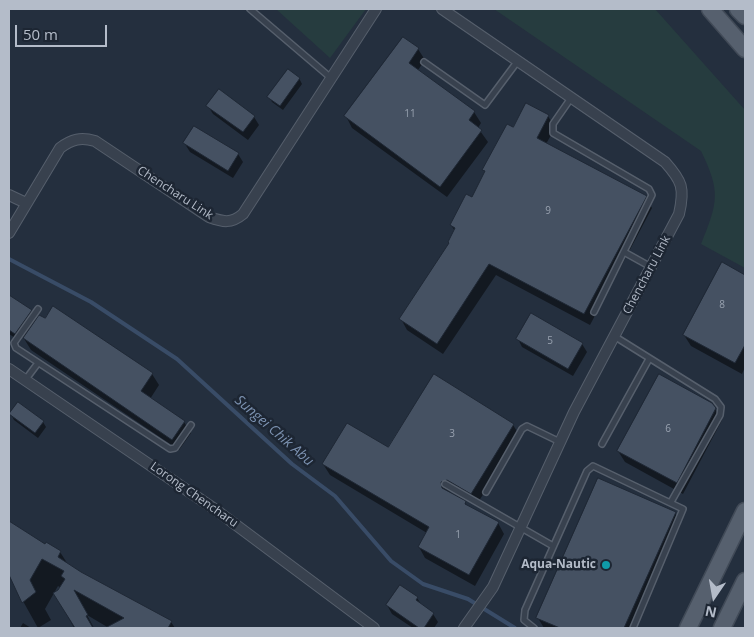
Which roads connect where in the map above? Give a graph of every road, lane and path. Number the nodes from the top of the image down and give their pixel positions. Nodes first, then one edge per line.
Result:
1 (250, 9) edge
2 (376, 9) edge
3 (442, 9) edge
4 (710, 9) edge
5 (738, 9) edge
6 (745, 16) edge
7 (745, 49) edge
8 (424, 62) dead end
9 (517, 62) junction
10 (332, 79) junction
11 (571, 98) junction
12 (9, 195) edge
13 (26, 203) junction
14 (9, 233) edge
15 (624, 252) junction
16 (652, 268) junction
17 (38, 309) dead end
18 (594, 312) dead end
19 (614, 336) junction
20 (649, 359) junction
21 (38, 362) junction
22 (11, 374) edge
23 (26, 380) junction
24 (190, 425) dead end
25 (560, 442) junction
26 (602, 444) dead end
27 (445, 484) dead end
28 (486, 492) dead end
29 (671, 502) junction
30 (745, 511) edge
31 (521, 528) junction
32 (553, 546) junction
33 (745, 581) edge
34 (466, 625) edge
35 (374, 628) edge
36 (534, 628) edge
37 (633, 628) edge
38 (688, 628) edge
39 (722, 628) edge

1 - 10 lane
2 - 10 street, Chencharu Link
3 - 9 street, Chencharu Link
4 - 7 main road
5 - 6 main road
8 - 9 lane
9 - 11 street, Chencharu Link
10 - 13 street, Chencharu Link
11 - 15 lane
11 - 16 street, Chencharu Link
12 - 13 street
13 - 14 street, Chencharu Link
15 - 16 lane
15 - 18 lane
16 - 19 street, Chencharu Link
17 - 21 lane
19 - 20 lane
19 - 25 street, Chencharu Link
20 - 26 lane
20 - 29 lane
21 - 23 lane
21 - 24 lane
22 - 23 street, Lorong Chencharu
23 - 35 street, Lorong Chencharu
25 - 28 lane
25 - 31 street, Chencharu Link
27 - 31 lane
29 - 32 lane
29 - 37 lane
30 - 38 main road
31 - 32 lane
31 - 34 street, Chencharu Link
32 - 36 lane
33 - 39 main road

